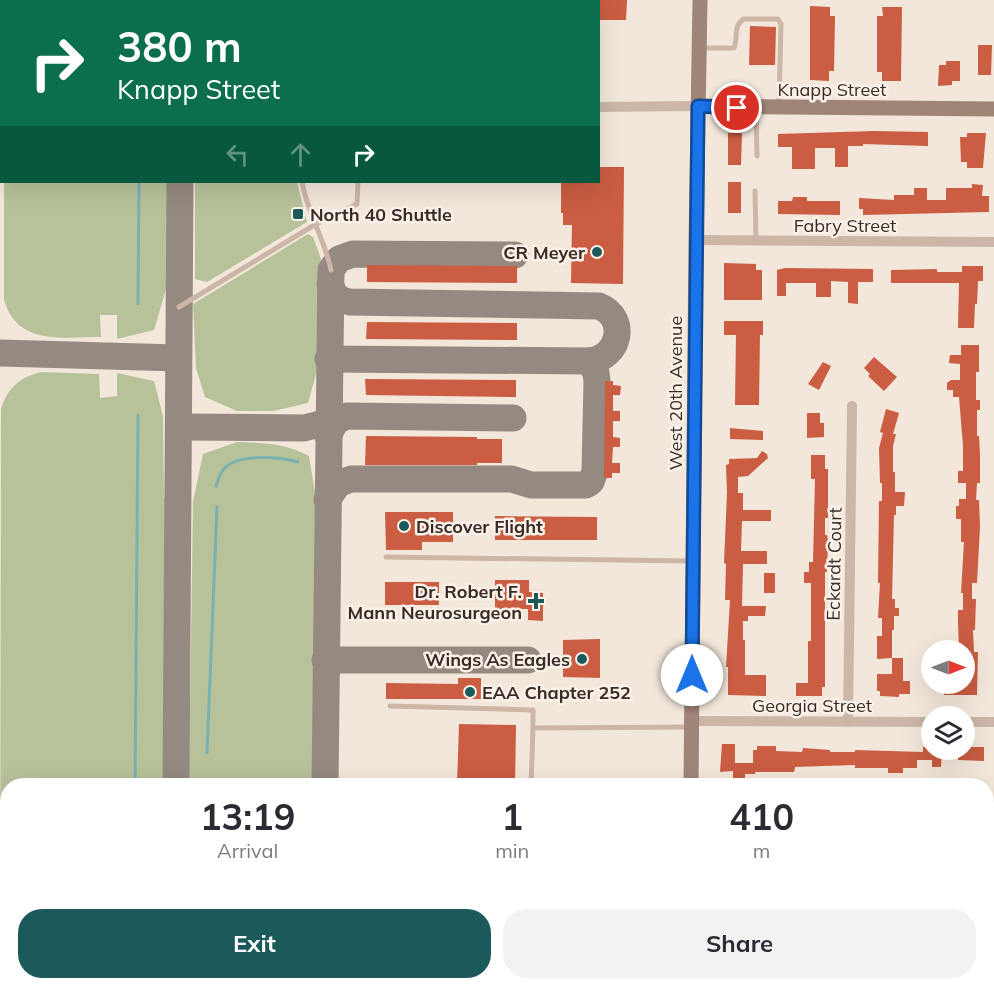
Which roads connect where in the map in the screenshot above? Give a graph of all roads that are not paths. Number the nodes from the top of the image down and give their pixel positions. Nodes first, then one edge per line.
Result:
1 (700, 0) edge
2 (699, 48) junction
3 (698, 106) junction
4 (600, 107) edge
5 (756, 108) junction
6 (779, 108) junction
7 (994, 109) edge
8 (757, 156) dead end
9 (302, 183) edge
10 (358, 183) edge
11 (755, 191) dead end
12 (316, 224) junction
13 (696, 240) junction
14 (756, 240) junction
15 (994, 242) edge
16 (331, 270) dead end
17 (179, 307) dead end
18 (852, 406) dead end
19 (386, 557) dead end
20 (693, 561) junction
21 (390, 706) dead end
22 (848, 722) junction
23 (921, 722) edge
24 (975, 722) edge
25 (994, 722) edge
26 (692, 724) junction
27 (533, 728) junction
28 (531, 778) edge
29 (691, 778) edge

1 - 2 main road, West 20th Avenue
2 - 3 main road, West 20th Avenue
2 - 6 lane
3 - 4 street, Knapp Street
3 - 5 main road, Knapp Street
3 - 13 main road, West 20th Avenue
5 - 6 main road, Knapp Street
5 - 8 lane
6 - 7 main road, Knapp Street
9 - 12 lane
10 - 12 lane
11 - 14 lane
12 - 16 lane
12 - 17 lane
13 - 14 street, Fabry Street
13 - 20 main road, West 20th Avenue
14 - 15 street, Fabry Street
18 - 22 street, Eckardt Court
19 - 20 lane
20 - 26 main road, West 20th Avenue
21 - 27 lane
22 - 23 street, Georgia Street
22 - 26 street, Georgia Street
24 - 25 street
26 - 27 lane
26 - 29 main road, West 20th Avenue
27 - 28 lane

